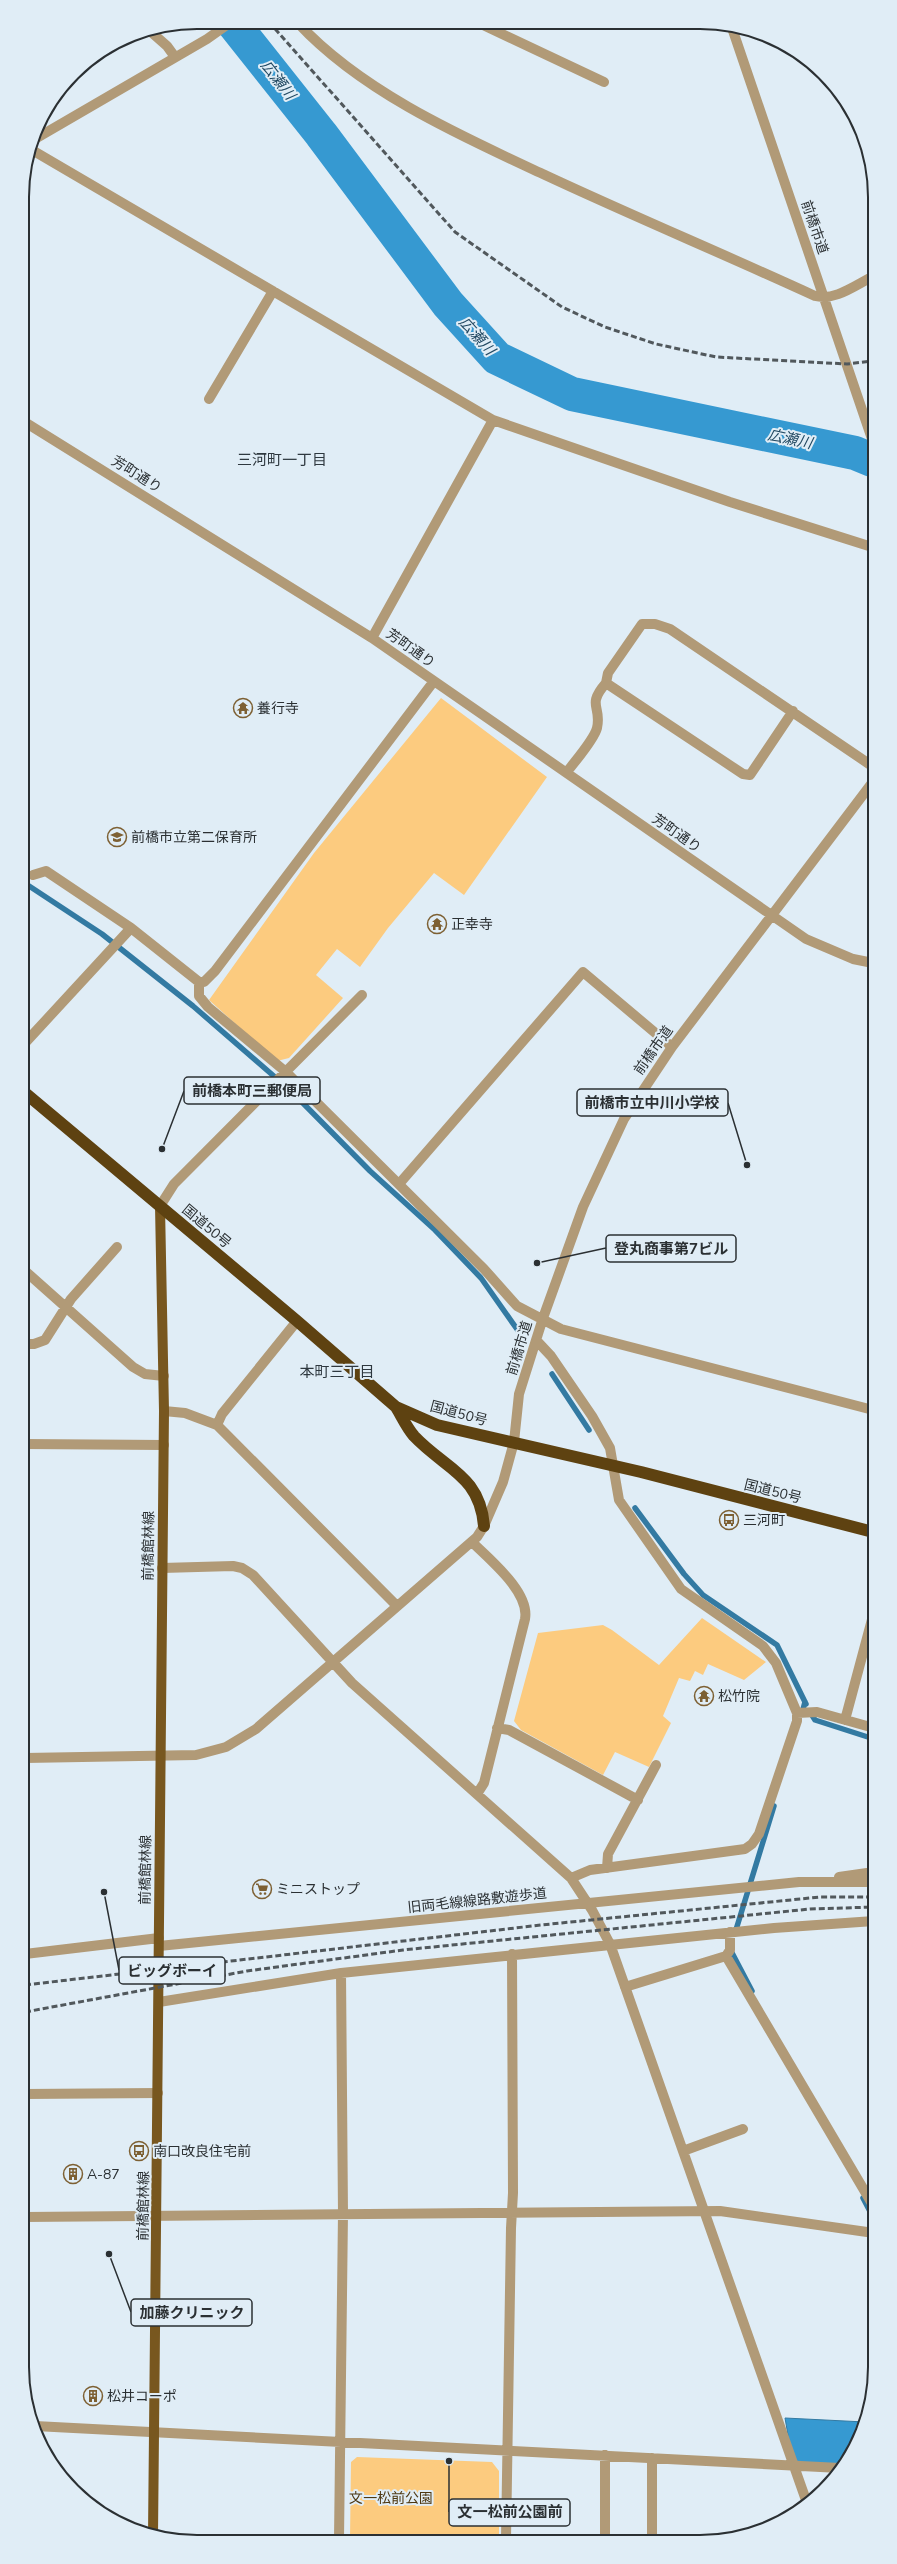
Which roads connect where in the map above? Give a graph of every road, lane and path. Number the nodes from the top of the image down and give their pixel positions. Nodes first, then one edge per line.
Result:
1 (222, 29) edge
2 (304, 29) edge
3 (492, 29) edge
4 (733, 32) edge
5 (154, 35) edge
6 (175, 58) junction
7 (604, 82) dead end
8 (41, 136) edge
9 (35, 152) edge
10 (868, 280) edge
11 (273, 292) junction
12 (824, 299) junction
13 (209, 399) dead end
14 (493, 420) junction
15 (29, 425) edge
16 (868, 426) edge
17 (868, 546) edge
18 (372, 638) junction
19 (434, 681) junction
20 (606, 683) junction
21 (793, 711) junction
22 (868, 763) edge
23 (567, 772) junction
24 (868, 788) edge
25 (33, 875) dead end
26 (771, 917) junction
27 (131, 928) junction
28 (868, 962) edge
29 (198, 982) junction
30 (362, 994) dead end
31 (29, 1039) edge
32 (672, 1047) junction
33 (286, 1072) junction
34 (29, 1096) edge
35 (399, 1184) junction
36 (160, 1206) junction
37 (117, 1247) dead end
38 (29, 1275) edge
39 (66, 1308) junction
40 (542, 1318) junction
41 (297, 1321) junction
42 (536, 1340) junction
43 (29, 1344) edge
44 (164, 1376) junction
45 (396, 1407) junction
46 (868, 1409) edge
47 (164, 1411) junction
48 (217, 1425) junction
49 (514, 1442) junction
50 (29, 1444) edge
51 (164, 1445) junction
52 (615, 1466) junction
53 (484, 1526) junction
54 (868, 1530) edge
55 (472, 1542) junction
56 (162, 1568) junction
57 (397, 1606) junction
58 (868, 1634) edge
59 (333, 1663) junction
60 (797, 1713) junction
61 (845, 1720) junction
62 (868, 1726) edge
63 (497, 1728) junction
64 (161, 1755) junction
65 (29, 1758) edge
66 (656, 1765) dead end
67 (477, 1794) junction
68 (638, 1800) junction
69 (607, 1868) junction
70 (868, 1873) edge
71 (572, 1878) junction
72 (799, 1882) junction
73 (868, 1882) edge
74 (588, 1902) junction
75 (868, 1921) edge
76 (730, 1932) junction
77 (159, 1942) junction
78 (610, 1944) junction
79 (29, 1954) edge
80 (512, 1954) junction
81 (726, 1956) junction
82 (341, 1973) junction
83 (625, 1987) junction
84 (159, 2002) junction
85 (158, 2093) junction
86 (29, 2094) edge
87 (743, 2129) dead end
88 (683, 2151) junction
89 (868, 2197) edge
90 (705, 2211) junction
91 (343, 2213) junction
92 (512, 2213) junction
93 (157, 2215) junction
94 (29, 2217) edge
95 (868, 2232) edge
96 (40, 2426) edge
97 (154, 2432) junction
98 (340, 2441) junction
99 (507, 2451) junction
100 (605, 2455) junction
101 (652, 2458) junction
102 (793, 2464) junction
103 (834, 2468) edge
104 (805, 2498) edge
105 (154, 2529) edge
106 (339, 2535) edge
107 (506, 2535) edge
108 (605, 2535) edge
109 (652, 2535) edge

1 - 6 street
2 - 12 street
3 - 7 street
4 - 12 street, 前橋市道
5 - 6 street
6 - 8 street
9 - 11 street
10 - 12 street
11 - 13 street
11 - 14 street
12 - 16 street, 前橋市道
14 - 17 street
14 - 18 street
15 - 18 street, 芳町通り
18 - 19 street, 芳町通り
19 - 23 street, 芳町通り
19 - 29 street
20 - 21 street
20 - 21 street
20 - 23 street
21 - 22 street
23 - 26 street, 芳町通り
24 - 26 street, 前橋市道
25 - 27 street
26 - 28 street, 芳町通り
26 - 32 street, 前橋市道
27 - 29 street
27 - 31 street
29 - 33 street
30 - 33 street
32 - 35 street
32 - 40 street, 前橋市道
33 - 35 street
33 - 36 street
34 - 36 highway, 国道50号
35 - 40 street
36 - 41 highway, 国道50号
36 - 44 main road, 前橋館林線
37 - 39 street
38 - 39 street
39 - 43 street
39 - 44 street
40 - 42 street, 前橋市道
40 - 46 street
41 - 45 highway, 国道50号
41 - 48 street
42 - 49 street, 前橋市道
42 - 52 street
44 - 47 main road, 前橋館林線
45 - 49 highway, 国道50号
45 - 53 highway
47 - 48 street
47 - 51 main road, 前橋館林線
48 - 57 street
49 - 52 highway, 国道50号
49 - 53 street, 前橋市道
50 - 51 street
51 - 56 main road, 前橋館林線
52 - 54 highway, 国道50号
52 - 60 street
53 - 55 street, 前橋市道
55 - 57 street, 前橋市道
55 - 63 street
56 - 59 street
56 - 64 main road, 前橋館林線
57 - 59 street, 前橋市道
58 - 61 street
59 - 64 street, 前橋市道
59 - 67 street
60 - 61 street
60 - 69 street
61 - 62 street
63 - 67 street
63 - 68 street
64 - 65 street, 前橋市道
64 - 77 main road, 前橋館林線
66 - 68 street
67 - 71 street
68 - 69 street
69 - 71 street
70 - 72 street, 旧両毛線線路敷遊歩道
71 - 74 street
72 - 73 street, 旧両毛線線路敷遊歩道
72 - 74 street, 旧両毛線線路敷遊歩道
74 - 77 street, 旧両毛線線路敷遊歩道
74 - 78 street
75 - 76 street
76 - 78 street
76 - 81 street
77 - 79 street, 旧両毛線線路敷遊歩道
77 - 84 main road, 前橋館林線
78 - 80 street
78 - 83 street
80 - 82 street
80 - 92 street
81 - 83 street
81 - 89 street
82 - 84 street
82 - 91 street
83 - 88 street
84 - 85 main road, 前橋館林線
85 - 86 street
85 - 93 main road, 前橋館林線
87 - 88 street
88 - 90 street
90 - 92 street
90 - 95 street
90 - 102 street
91 - 92 street
91 - 93 street
91 - 98 street
92 - 99 street
93 - 94 street
93 - 97 main road, 前橋館林線
96 - 97 street
97 - 98 street
97 - 105 main road, 前橋館林線
98 - 99 street
98 - 106 street
99 - 100 street
99 - 107 street
100 - 101 street
100 - 108 street
101 - 102 street
101 - 109 street
102 - 103 street
102 - 104 street

